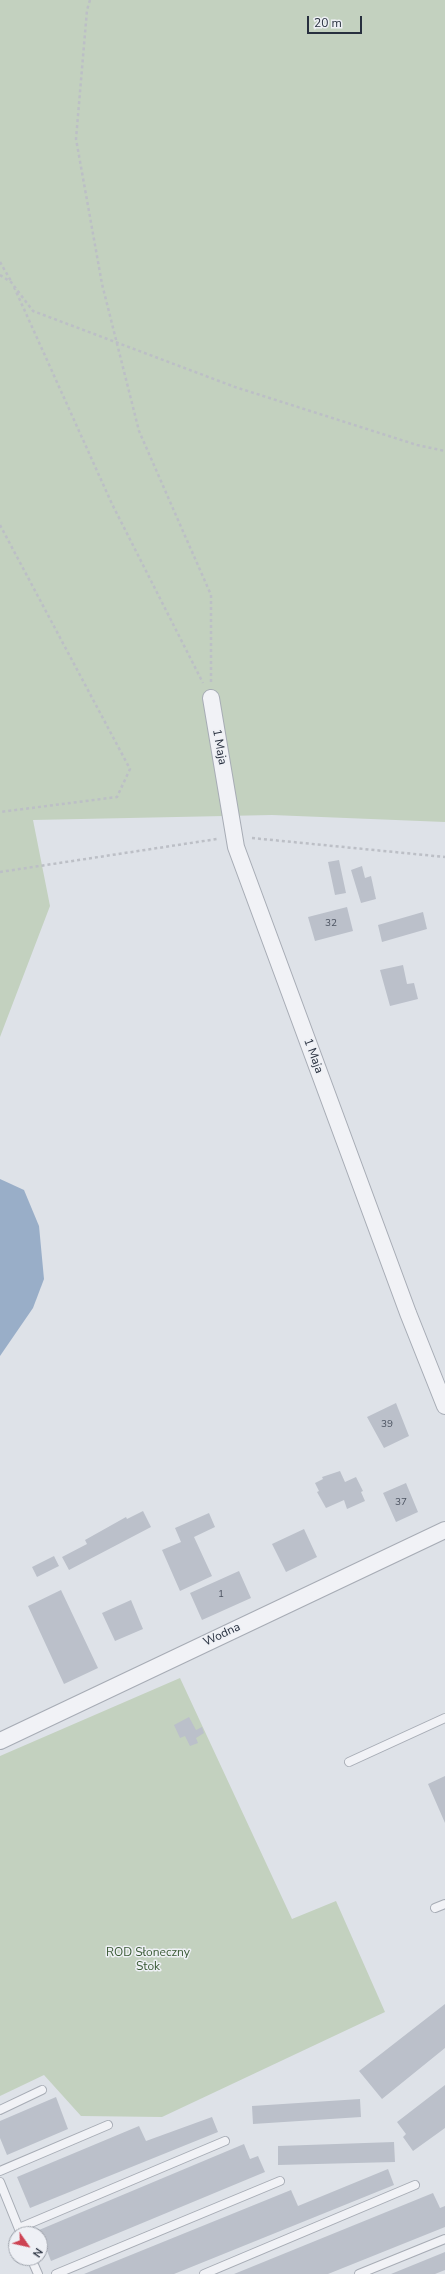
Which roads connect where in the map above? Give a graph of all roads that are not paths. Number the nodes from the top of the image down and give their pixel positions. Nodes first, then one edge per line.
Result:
1 (211, 698) road end
2 (445, 1406) edge
3 (445, 1530) edge
4 (445, 1718) edge
5 (0, 1741) edge
6 (349, 1762) dead end
7 (445, 1904) edge
8 (435, 1908) dead end
9 (42, 2090) dead end
10 (0, 2110) edge
11 (108, 2125) dead end
12 (225, 2141) dead end
13 (0, 2171) edge
14 (280, 2181) dead end
15 (0, 2182) edge
16 (415, 2185) dead end
17 (18, 2226) edge
18 (31, 2226) edge
19 (445, 2239) edge
20 (56, 2274) edge
21 (204, 2274) edge
22 (359, 2274) edge

1 - 2 street, 1 Maja
3 - 5 street, Wodna
4 - 6 lane
7 - 8 lane
9 - 10 lane
11 - 13 lane
12 - 18 lane
14 - 20 lane
15 - 17 lane
16 - 21 lane
19 - 22 lane

